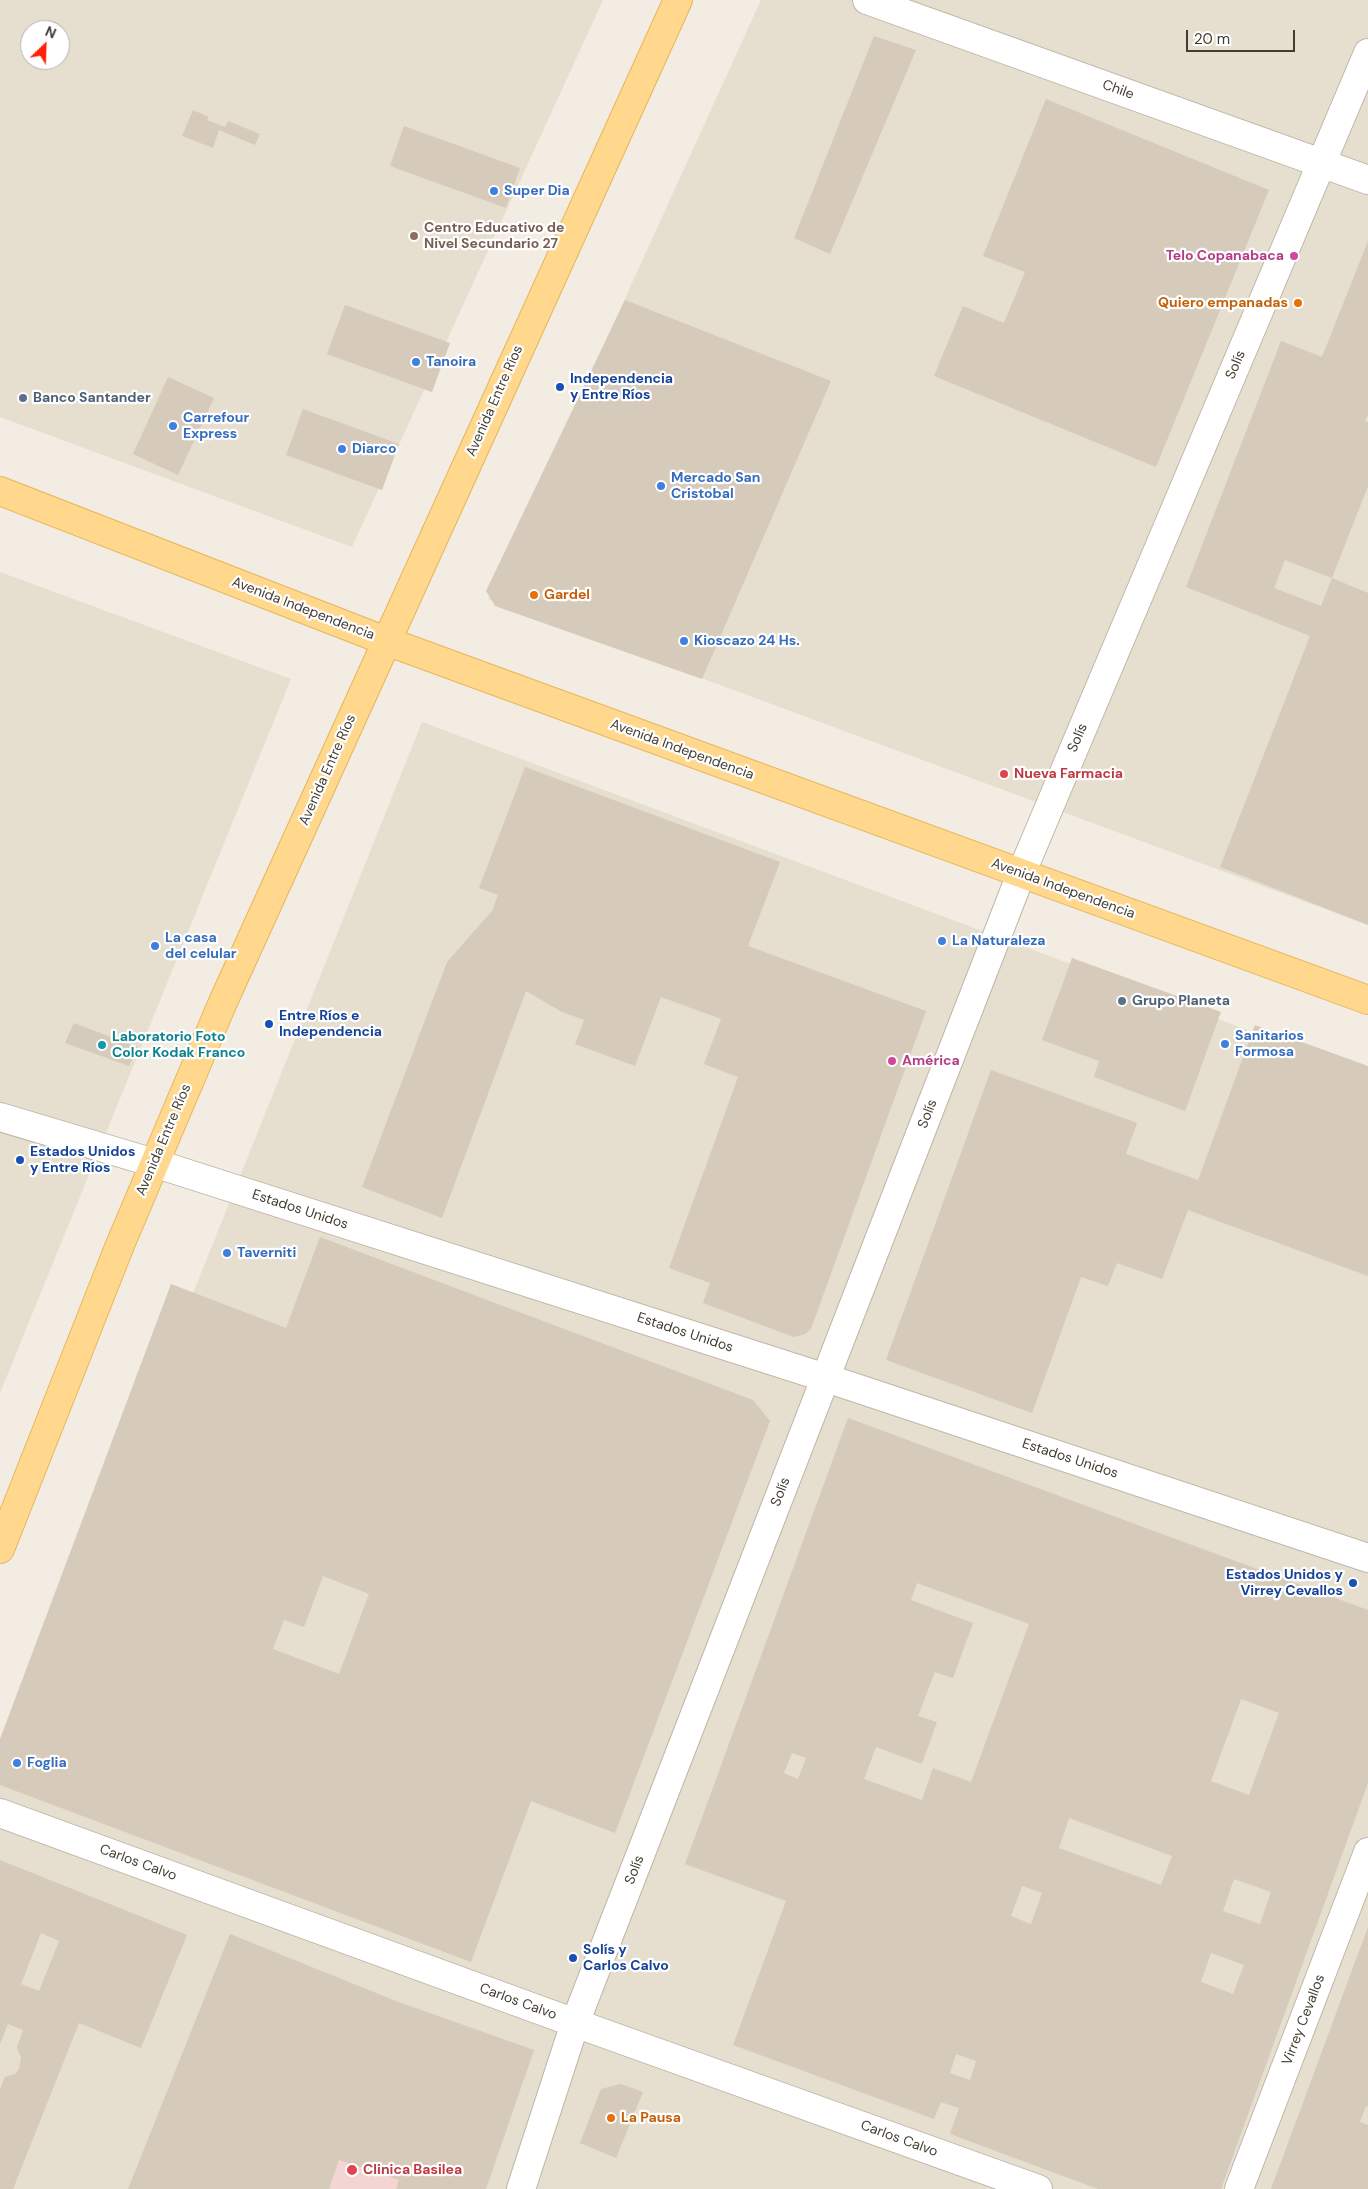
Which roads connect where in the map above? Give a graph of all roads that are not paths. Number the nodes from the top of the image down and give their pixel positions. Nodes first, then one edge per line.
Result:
1 (678, 0) edge
2 (867, 0) edge
3 (1368, 53) edge
4 (1322, 163) junction
5 (1368, 180) edge
6 (0, 491) edge
7 (386, 641) junction
8 (1021, 874) junction
9 (1368, 1000) edge
10 (0, 1117) edge
11 (154, 1163) junction
12 (826, 1378) junction
13 (0, 1549) edge
14 (1368, 1558) edge
15 (0, 1813) edge
16 (1368, 1852) edge
17 (575, 2023) junction
18 (521, 2189) edge
19 (1038, 2189) edge
20 (1240, 2189) edge

1 - 7 main road, Avenida Entre Ríos
2 - 4 street, Chile
3 - 4 street, Solís
4 - 5 street, Chile
4 - 8 street, Solís
6 - 7 main road, Avenida Independencia
7 - 8 main road, Avenida Independencia
7 - 11 main road, Avenida Entre Ríos
8 - 9 main road, Avenida Independencia
8 - 12 street, Solís
10 - 11 street, Estados Unidos
11 - 12 street, Estados Unidos
11 - 13 main road, Avenida Entre Ríos
12 - 14 street, Estados Unidos
12 - 17 street, Solís
15 - 17 street, Carlos Calvo
16 - 20 street, Virrey Cevallos
17 - 18 street, Solís
17 - 19 street, Carlos Calvo

